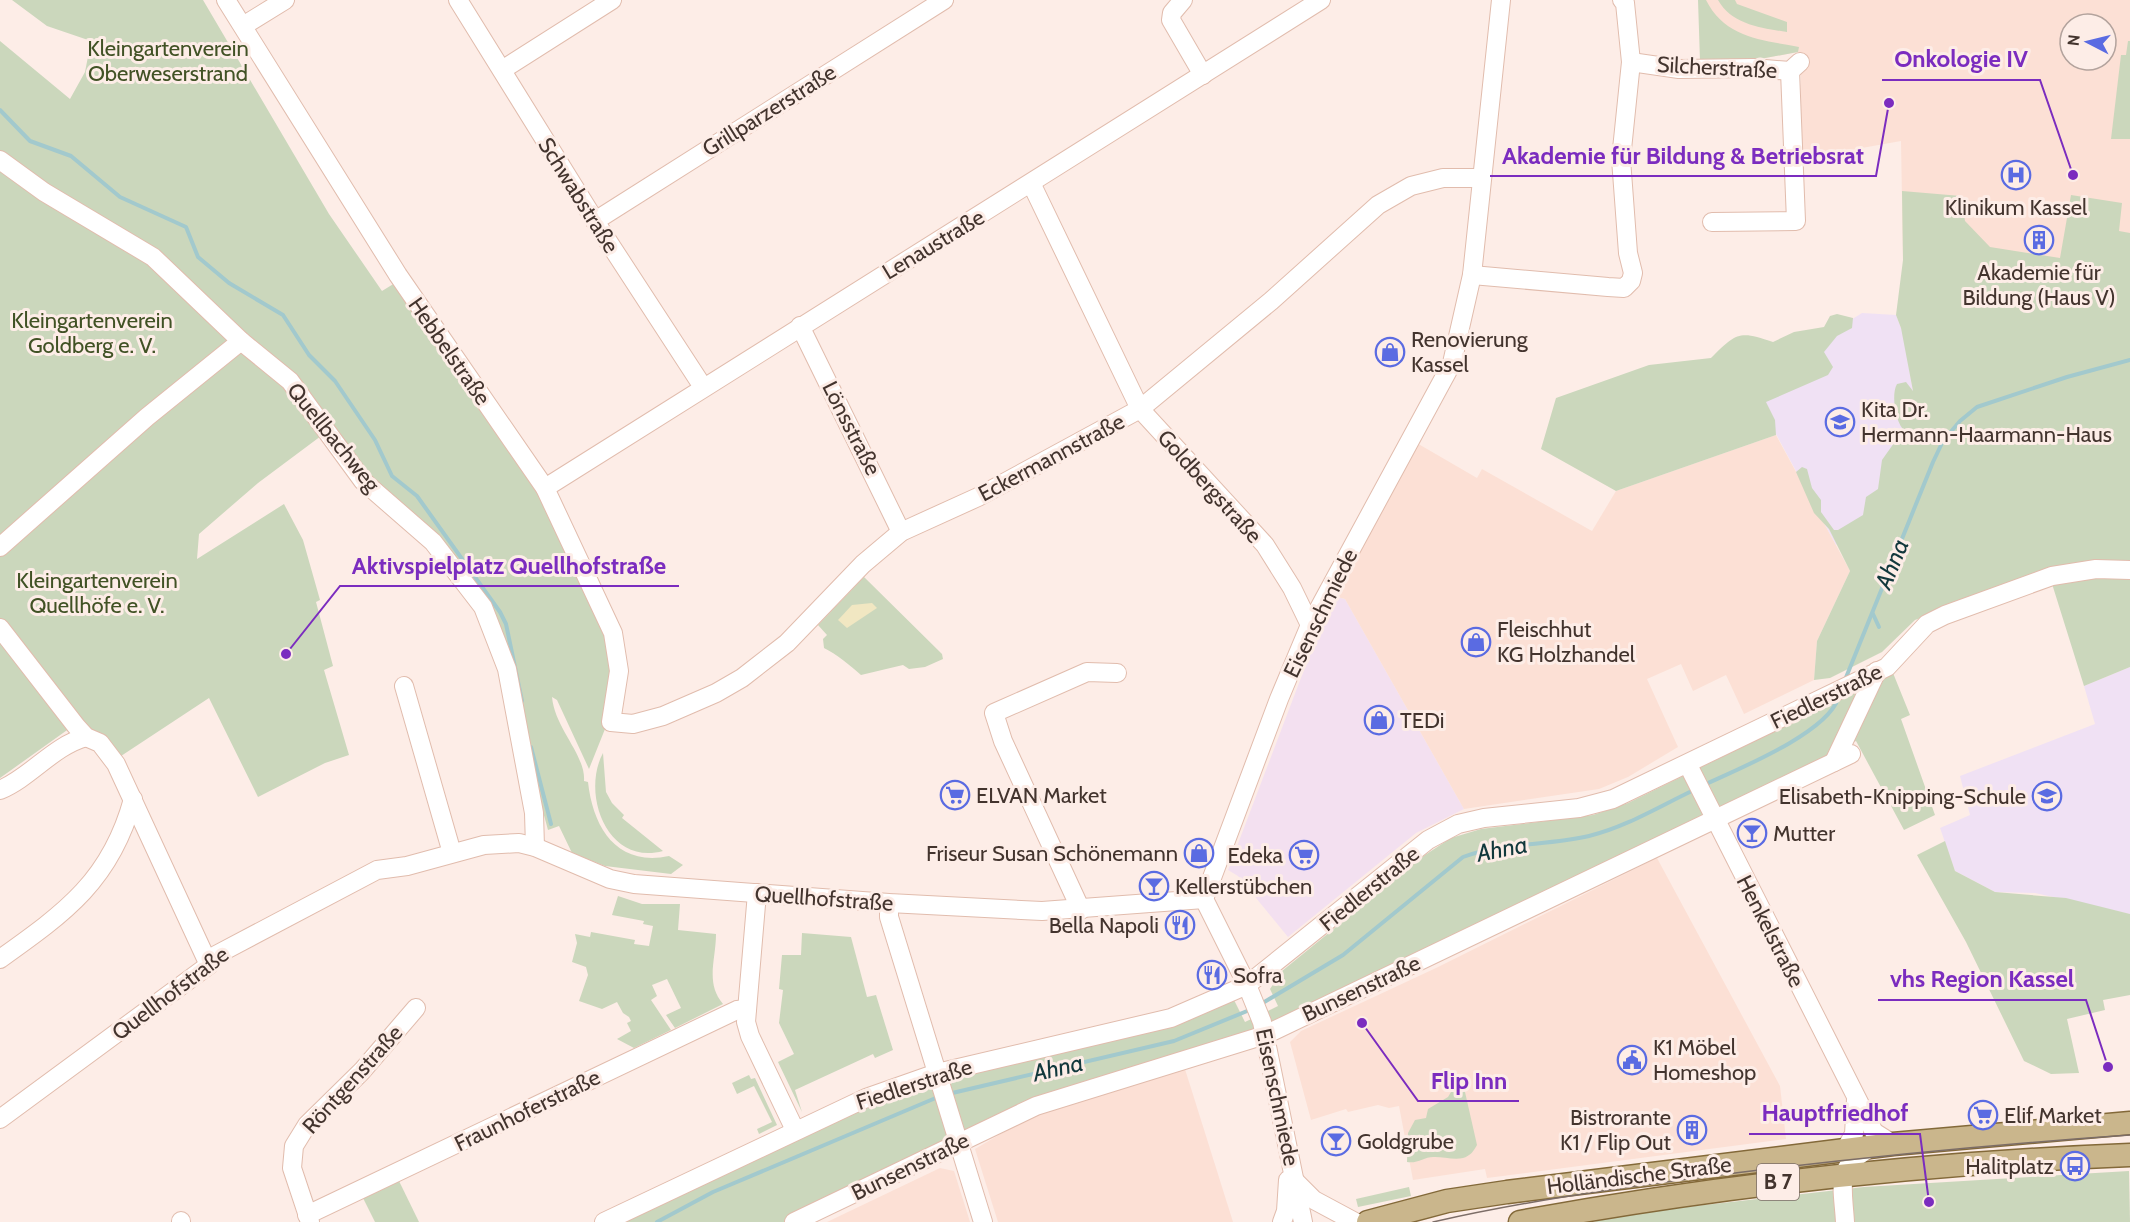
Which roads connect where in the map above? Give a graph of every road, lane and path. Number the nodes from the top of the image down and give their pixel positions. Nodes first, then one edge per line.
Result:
1 (226, 0) edge
2 (285, 0) edge
3 (458, 0) edge
4 (612, 0) edge
5 (944, 0) edge
6 (1183, 0) edge
7 (1321, 0) edge
8 (1501, 0) edge
9 (1622, 0) edge
10 (243, 26) junction
11 (1631, 62) junction
12 (502, 70) junction
13 (1203, 75) junction
14 (0, 160) edge
15 (1481, 178) junction
16 (1032, 184) junction
17 (595, 221) junction
18 (1712, 222) dead end
19 (1472, 275) junction
20 (800, 326) junction
21 (241, 341) junction
22 (703, 387) junction
23 (1140, 409) junction
24 (545, 488) junction
25 (902, 532) junction
26 (0, 547) edge
27 (2130, 570) edge
28 (1310, 625) junction
29 (0, 628) edge
30 (1117, 673) dead end
31 (1869, 675) junction
32 (404, 686) dead end
33 (611, 722) joint
34 (86, 737) junction
35 (1851, 754) dead end
36 (1834, 762) junction
37 (1690, 769) junction
38 (0, 790) edge
39 (133, 800) junction
40 (1711, 813) junction
41 (535, 847) junction
42 (452, 853) junction
43 (757, 893) junction
44 (1204, 899) junction
45 (889, 903) junction
46 (1081, 910) junction
47 (0, 959) edge
48 (209, 965) junction
49 (1249, 988) junction
50 (416, 1008) dead end
51 (747, 1010) junction
52 (1265, 1035) junction
53 (938, 1078) junction
54 (1856, 1097) junction
55 (0, 1119) edge
56 (2130, 1123) edge
57 (795, 1130) junction
58 (957, 1143) junction
59 (1884, 1145) junction
60 (1845, 1150) junction
61 (2130, 1155) edge
62 (1294, 1172) junction
63 (1843, 1175) junction
64 (309, 1219) edge
65 (604, 1222) edge
66 (794, 1222) edge
67 (982, 1222) edge
68 (1282, 1222) edge
69 (1303, 1222) edge
70 (1355, 1222) edge
71 (1368, 1222) edge
72 (1520, 1222) edge
73 (1845, 1222) edge

1 - 10 street, Hebbelstraße
2 - 10 street
3 - 12 street, Schwabstraße
4 - 12 street
5 - 17 street, Grillparzerstraße
6 - 13 street
7 - 13 street, Lenaustraße
8 - 15 street, Eisenschmiede
9 - 11 street
10 - 24 street, Hebbelstraße
11 - 18 street, Silcherstraße
11 - 19 street
12 - 17 street, Schwabstraße
13 - 16 street, Lenaustraße
14 - 21 street, Quellbachweg
15 - 19 street, Eisenschmiede
15 - 23 street, Eckermannstraße
16 - 20 street, Lenaustraße
16 - 23 street, Goldbergstraße
17 - 22 street, Schwabstraße
19 - 28 street, Eisenschmiede
20 - 22 street, Lenaustraße
20 - 25 street, Lönsstraße
21 - 26 street
21 - 41 street, Quellbachweg
22 - 24 street, Lenaustraße
23 - 25 street, Eckermannstraße
23 - 28 street, Goldbergstraße
24 - 33 street, Hebbelstraße
25 - 33 street, Eckermannstraße
27 - 31 street, Fiedlerstraße
28 - 44 street, Eisenschmiede
29 - 34 street
30 - 46 street
31 - 36 street
31 - 37 street, Fiedlerstraße
32 - 42 street
34 - 38 street
34 - 39 street
35 - 36 street, Bunsenstraße
36 - 40 street, Bunsenstraße
37 - 40 street, Henkelstraße
37 - 49 street, Fiedlerstraße
39 - 47 street
39 - 48 street
40 - 52 street, Bunsenstraße
40 - 54 street, Henkelstraße
41 - 42 street, Quellhofstraße
41 - 43 street, Quellhofstraße
42 - 48 street, Quellhofstraße
43 - 45 street, Quellhofstraße
43 - 51 street
44 - 46 street, Quellhofstraße
44 - 49 street, Eisenschmiede
45 - 46 street, Quellhofstraße
45 - 53 street
48 - 55 street, Quellhofstraße
49 - 52 street, Eisenschmiede
49 - 53 street, Fiedlerstraße
50 - 64 street, Röntgenstraße
51 - 57 street
51 - 64 street, Fraunhoferstraße
52 - 58 street, Bunsenstraße
52 - 62 street, Eisenschmiede
53 - 57 street, Fiedlerstraße
53 - 58 street
54 - 59 street, Henkelstraße
54 - 60 street
56 - 59 main road, Holländische Straße / B 7
57 - 65 street, Fiedlerstraße
58 - 66 street, Bunsenstraße
58 - 67 street
59 - 60 main road, Holländische Straße / B 7
59 - 63 street
60 - 71 main road, Holländische Straße / B 7
61 - 63 main road, Holländische Straße / B 7
62 - 68 street
62 - 69 street, Eisenschmiede
62 - 70 street
63 - 72 main road, Holländische Straße / B 7
63 - 73 street

